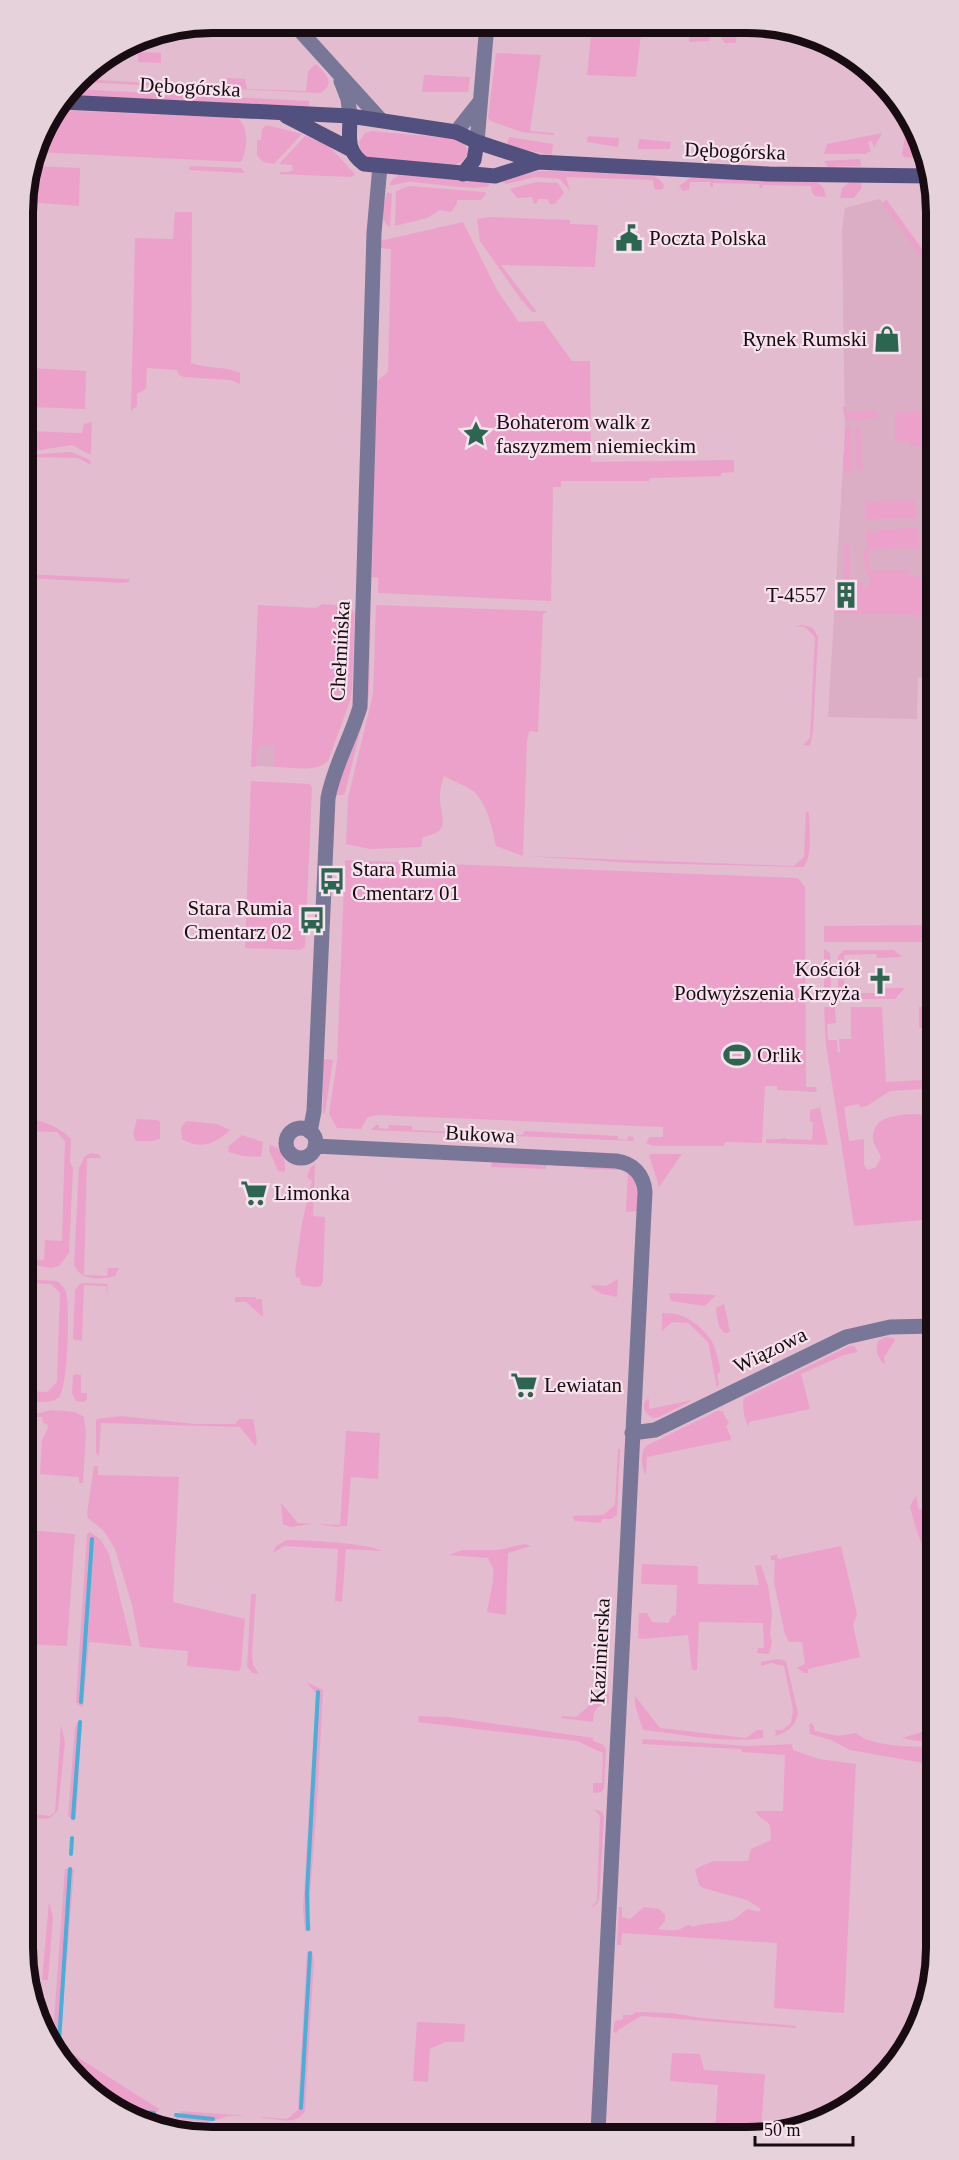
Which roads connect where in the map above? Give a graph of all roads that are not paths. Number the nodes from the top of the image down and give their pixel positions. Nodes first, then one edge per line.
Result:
1 (302, 33) edge
2 (486, 33) edge
3 (338, 72) junction
4 (70, 102) edge
5 (479, 103) junction
6 (280, 113) junction
7 (350, 116) junction
8 (380, 119) junction
9 (456, 132) junction
10 (477, 142) junction
11 (350, 149) junction
12 (538, 162) junction
13 (380, 166) junction
14 (463, 174) junction
15 (922, 176) edge
16 (313, 1139) joint
17 (639, 1174) joint
18 (926, 1326) edge
19 (632, 1434) junction
20 (598, 2127) edge

1 - 3 street
2 - 5 street
3 - 7 street
3 - 8 street
4 - 6 main road, Dębogórska
5 - 9 street
5 - 10 street
6 - 7 main road, Dębogórska
6 - 11 main road, Dębogórska
7 - 8 main road, Dębogórska
7 - 11 main road
8 - 9 main road, Dębogórska
9 - 10 main road, Dębogórska
10 - 12 main road, Dębogórska
10 - 14 main road
11 - 13 main road, Dębogórska
12 - 14 main road, Dębogórska
12 - 15 main road, Dębogórska
13 - 14 main road, Dębogórska
13 - 16 street, Chełmińska
16 - 17 street, Bukowa
17 - 19 street, Kazimierska
18 - 19 street, Wiązowa
19 - 20 street, Kazimierska

